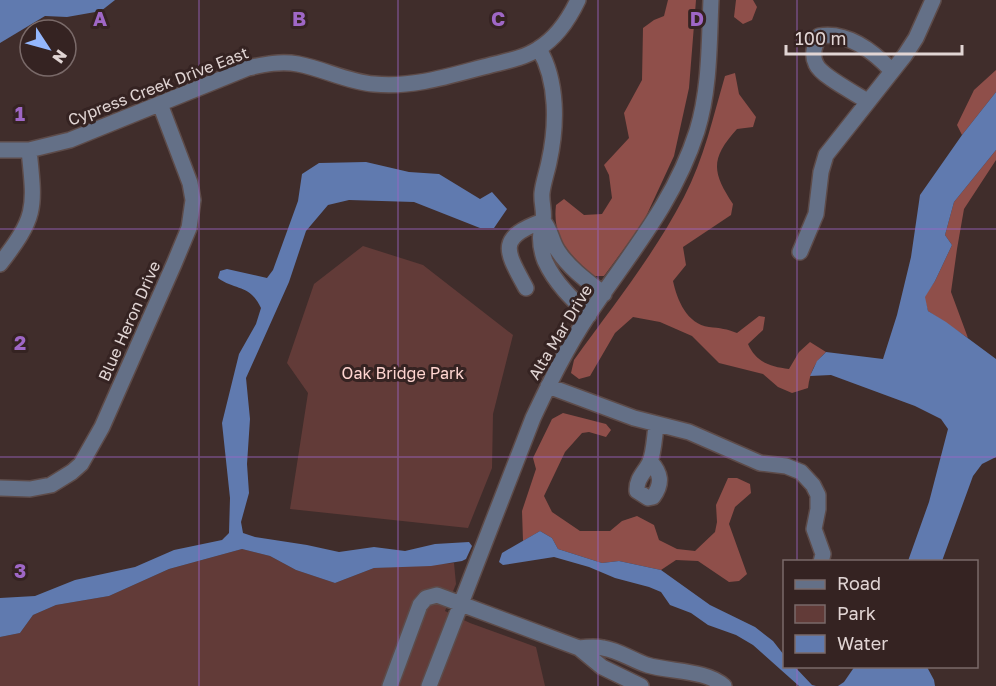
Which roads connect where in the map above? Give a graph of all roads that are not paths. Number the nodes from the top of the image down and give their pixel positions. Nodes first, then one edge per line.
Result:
1 (578, 0) edge
2 (711, 0) edge
3 (933, 0) edge
4 (539, 49) junction
5 (892, 71) junction
6 (867, 101) junction
7 (160, 104) junction
8 (0, 150) edge
9 (29, 150) junction
10 (543, 221) junction
11 (800, 252) dead end
12 (0, 264) edge
13 (526, 288) dead end
14 (604, 294) junction
15 (589, 315) junction
16 (548, 386) junction
17 (656, 424) junction
18 (650, 461) dead end
19 (0, 488) edge
20 (821, 560) edge
21 (460, 605) junction
22 (579, 648) junction
23 (645, 664) junction
24 (390, 686) edge
25 (429, 686) edge
26 (639, 686) edge
27 (724, 686) edge

1 - 4 street
2 - 14 street, Alta Mar Drive
3 - 5 street
4 - 7 street, Cypress Creek Drive East
4 - 10 street
5 - 6 street
5 - 6 street
6 - 11 street
7 - 9 street, Cypress Creek Drive East
7 - 19 street, Blue Heron Drive
8 - 9 street, Cypress Creek Drive East
9 - 12 street
10 - 13 street
10 - 14 street
10 - 15 street
14 - 15 street, Alta Mar Drive
15 - 16 street, Alta Mar Drive
16 - 17 street
16 - 21 street, Alta Mar Drive
17 - 18 street
17 - 20 street
21 - 22 street
21 - 24 street
21 - 25 street, Alta Mar Drive
22 - 23 street
22 - 26 street
23 - 26 street
23 - 27 street

